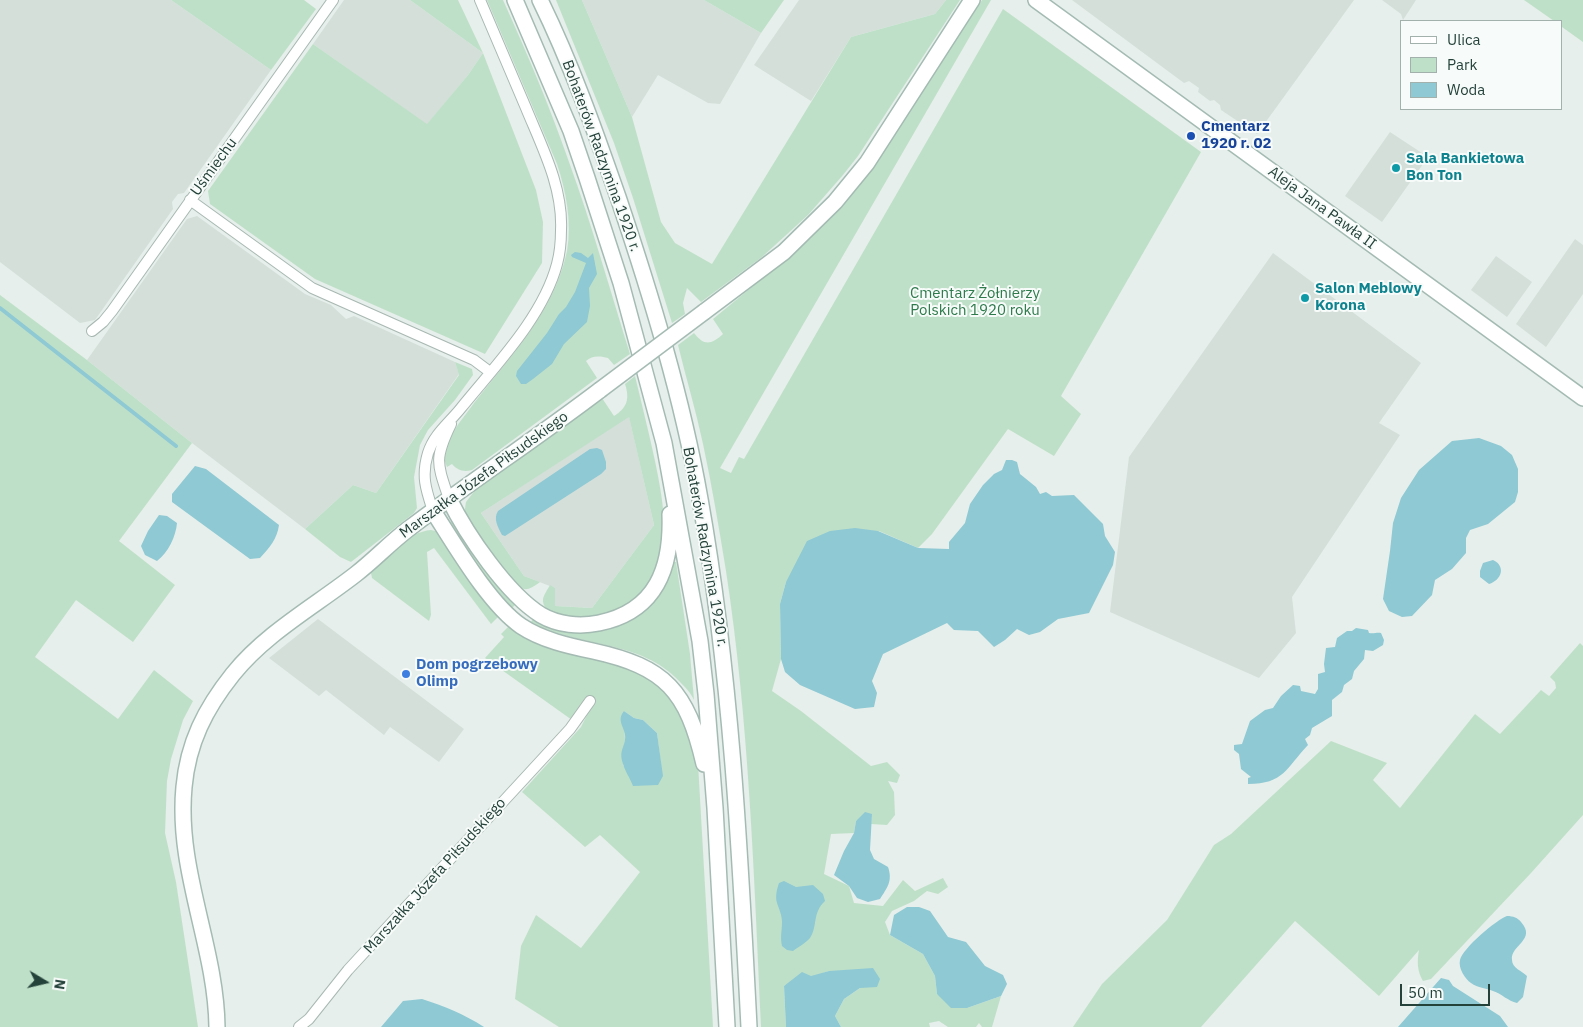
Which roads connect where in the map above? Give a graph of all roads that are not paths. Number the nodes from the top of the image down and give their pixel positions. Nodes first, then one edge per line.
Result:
1 (333, 0) edge
2 (480, 0) edge
3 (540, 0) edge
4 (972, 0) edge
5 (1036, 0) edge
6 (516, 3) edge
7 (190, 200) junction
8 (92, 331) dead end
9 (490, 372) junction
10 (1583, 398) edge
11 (455, 416) junction
12 (664, 443) junction
13 (449, 500) junction
14 (433, 511) junction
15 (590, 701) dead end
16 (715, 808) junction
17 (217, 1027) edge
18 (299, 1027) edge
19 (727, 1027) edge
20 (749, 1027) edge

1 - 7 street, Uśmiechu
2 - 9 street
3 - 20 main road, Bohaterów Radzymina 1920 r.
4 - 13 main road, Marszałka Józefa Piłsudskiego, bridge
5 - 10 main road, Aleja Jana Pawła II
6 - 12 main road, Bohaterów Radzymina 1920 r.
7 - 8 street, Uśmiechu
7 - 9 street
9 - 11 street
11 - 13 street
11 - 14 street
12 - 13 main road
12 - 16 main road, Bohaterów Radzymina 1920 r.
13 - 14 main road, Marszałka Józefa Piłsudskiego
14 - 16 main road
14 - 17 main road, Marszałka Józefa Piłsudskiego
15 - 18 street, Marszałka Józefa Piłsudskiego
16 - 19 main road, Bohaterów Radzymina 1920 r.

